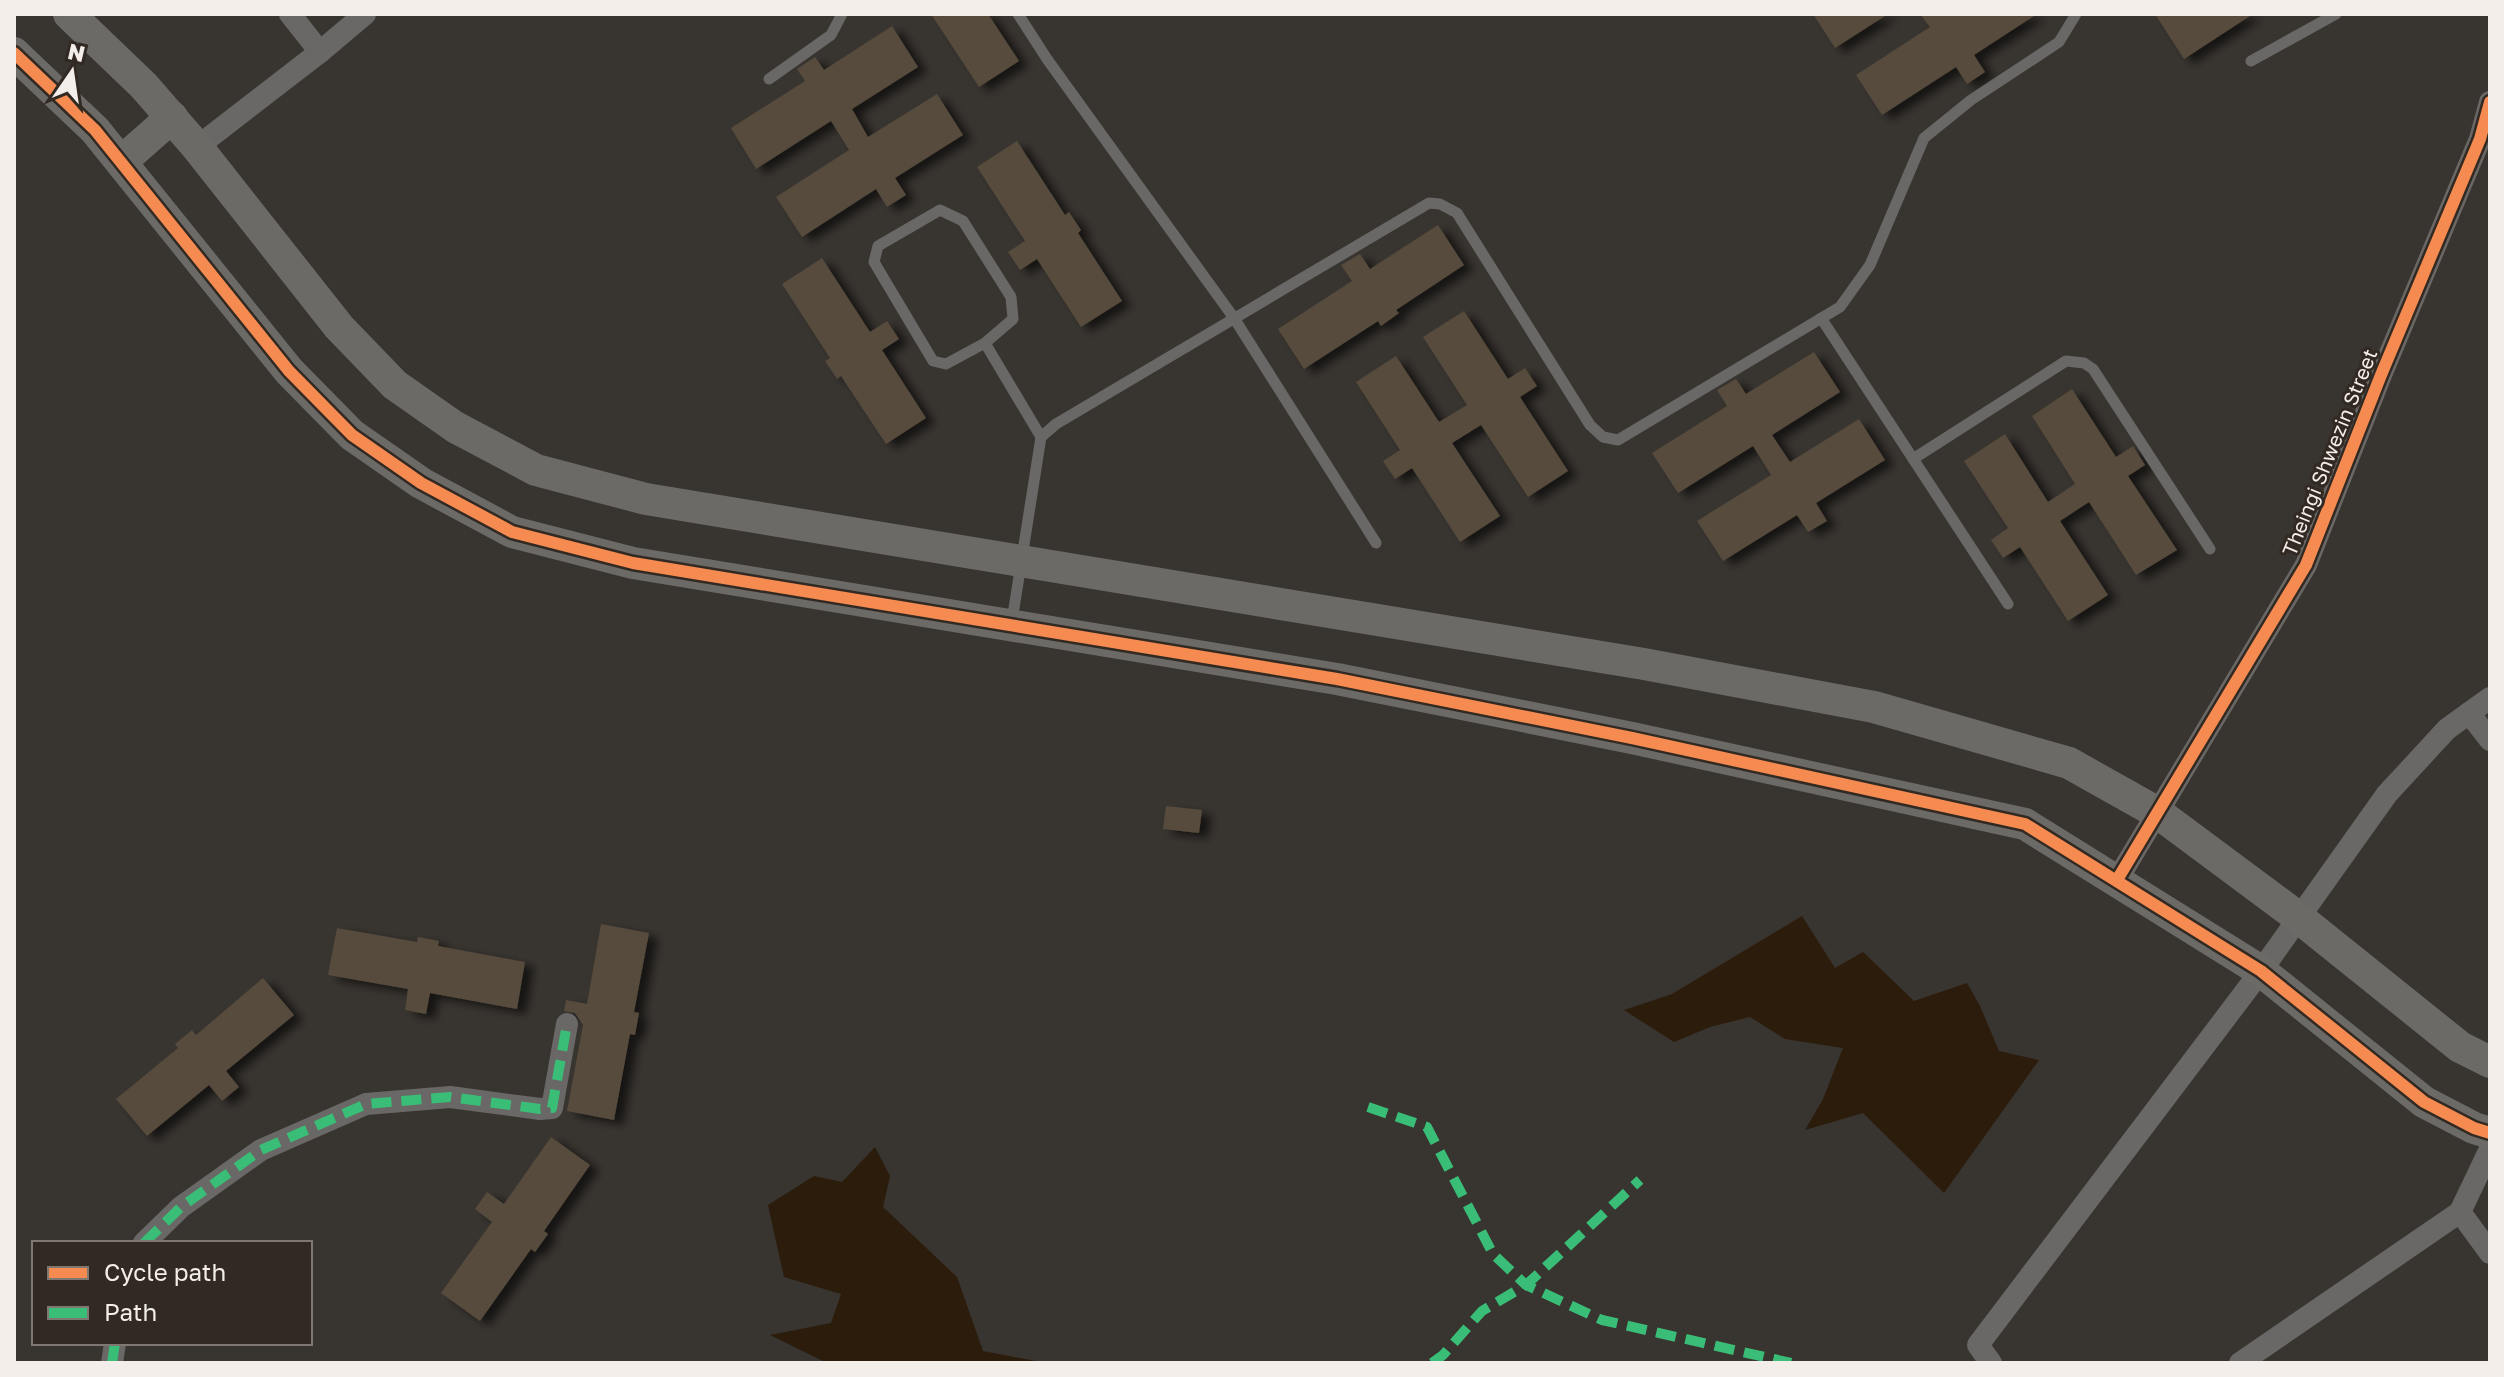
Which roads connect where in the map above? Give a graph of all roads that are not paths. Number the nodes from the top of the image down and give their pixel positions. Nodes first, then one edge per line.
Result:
1 (69, 14) edge
2 (290, 14) edge
3 (365, 14) edge
4 (842, 14) edge
5 (1018, 14) edge
6 (2076, 14) edge
7 (2336, 14) edge
8 (320, 52) junction
9 (14, 53) edge
10 (2251, 61) dead end
11 (769, 79) dead end
12 (2490, 102) edge
13 (172, 117) junction
14 (197, 147) junction
15 (121, 162) junction
16 (1234, 318) junction
17 (1821, 318) junction
18 (985, 343) junction
19 (1041, 437) junction
20 (1913, 459) junction
21 (1376, 543) dead end
22 (2210, 549) dead end
23 (1021, 560) junction
24 (2008, 604) dead end
25 (1011, 625) junction
26 (2490, 698) edge
27 (2469, 713) junction
28 (2490, 740) edge
29 (2158, 813) junction
30 (2117, 880) junction
31 (2298, 917) junction
32 (2261, 971) junction
33 (567, 1024) dead end
34 (2490, 1062) edge
35 (2490, 1133) edge
36 (2490, 1149) edge
37 (2460, 1212) junction
38 (146, 1241) edge
39 (2490, 1253) edge
40 (1978, 1357) edge
41 (2240, 1363) edge

1 - 13 street
2 - 8 street
3 - 8 street
4 - 11 lane
5 - 16 lane
6 - 17 lane
7 - 10 lane
8 - 14 street
9 - 15 street
12 - 29 street, Theingi Shwezin Street
13 - 14 street
13 - 15 street
14 - 23 street
15 - 25 street
16 - 17 lane
16 - 19 lane
16 - 21 lane
17 - 20 lane
18 - 18 lane
18 - 19 lane
19 - 23 lane
20 - 22 lane
20 - 24 lane
23 - 25 lane
23 - 29 street
25 - 30 street
26 - 27 street
27 - 28 street
27 - 31 street
29 - 30 street, Theingi Shwezin Street
29 - 31 street
30 - 32 street
31 - 32 street
31 - 34 street
32 - 35 street
32 - 40 street
33 - 38 street
36 - 37 street
37 - 39 street
37 - 41 street

